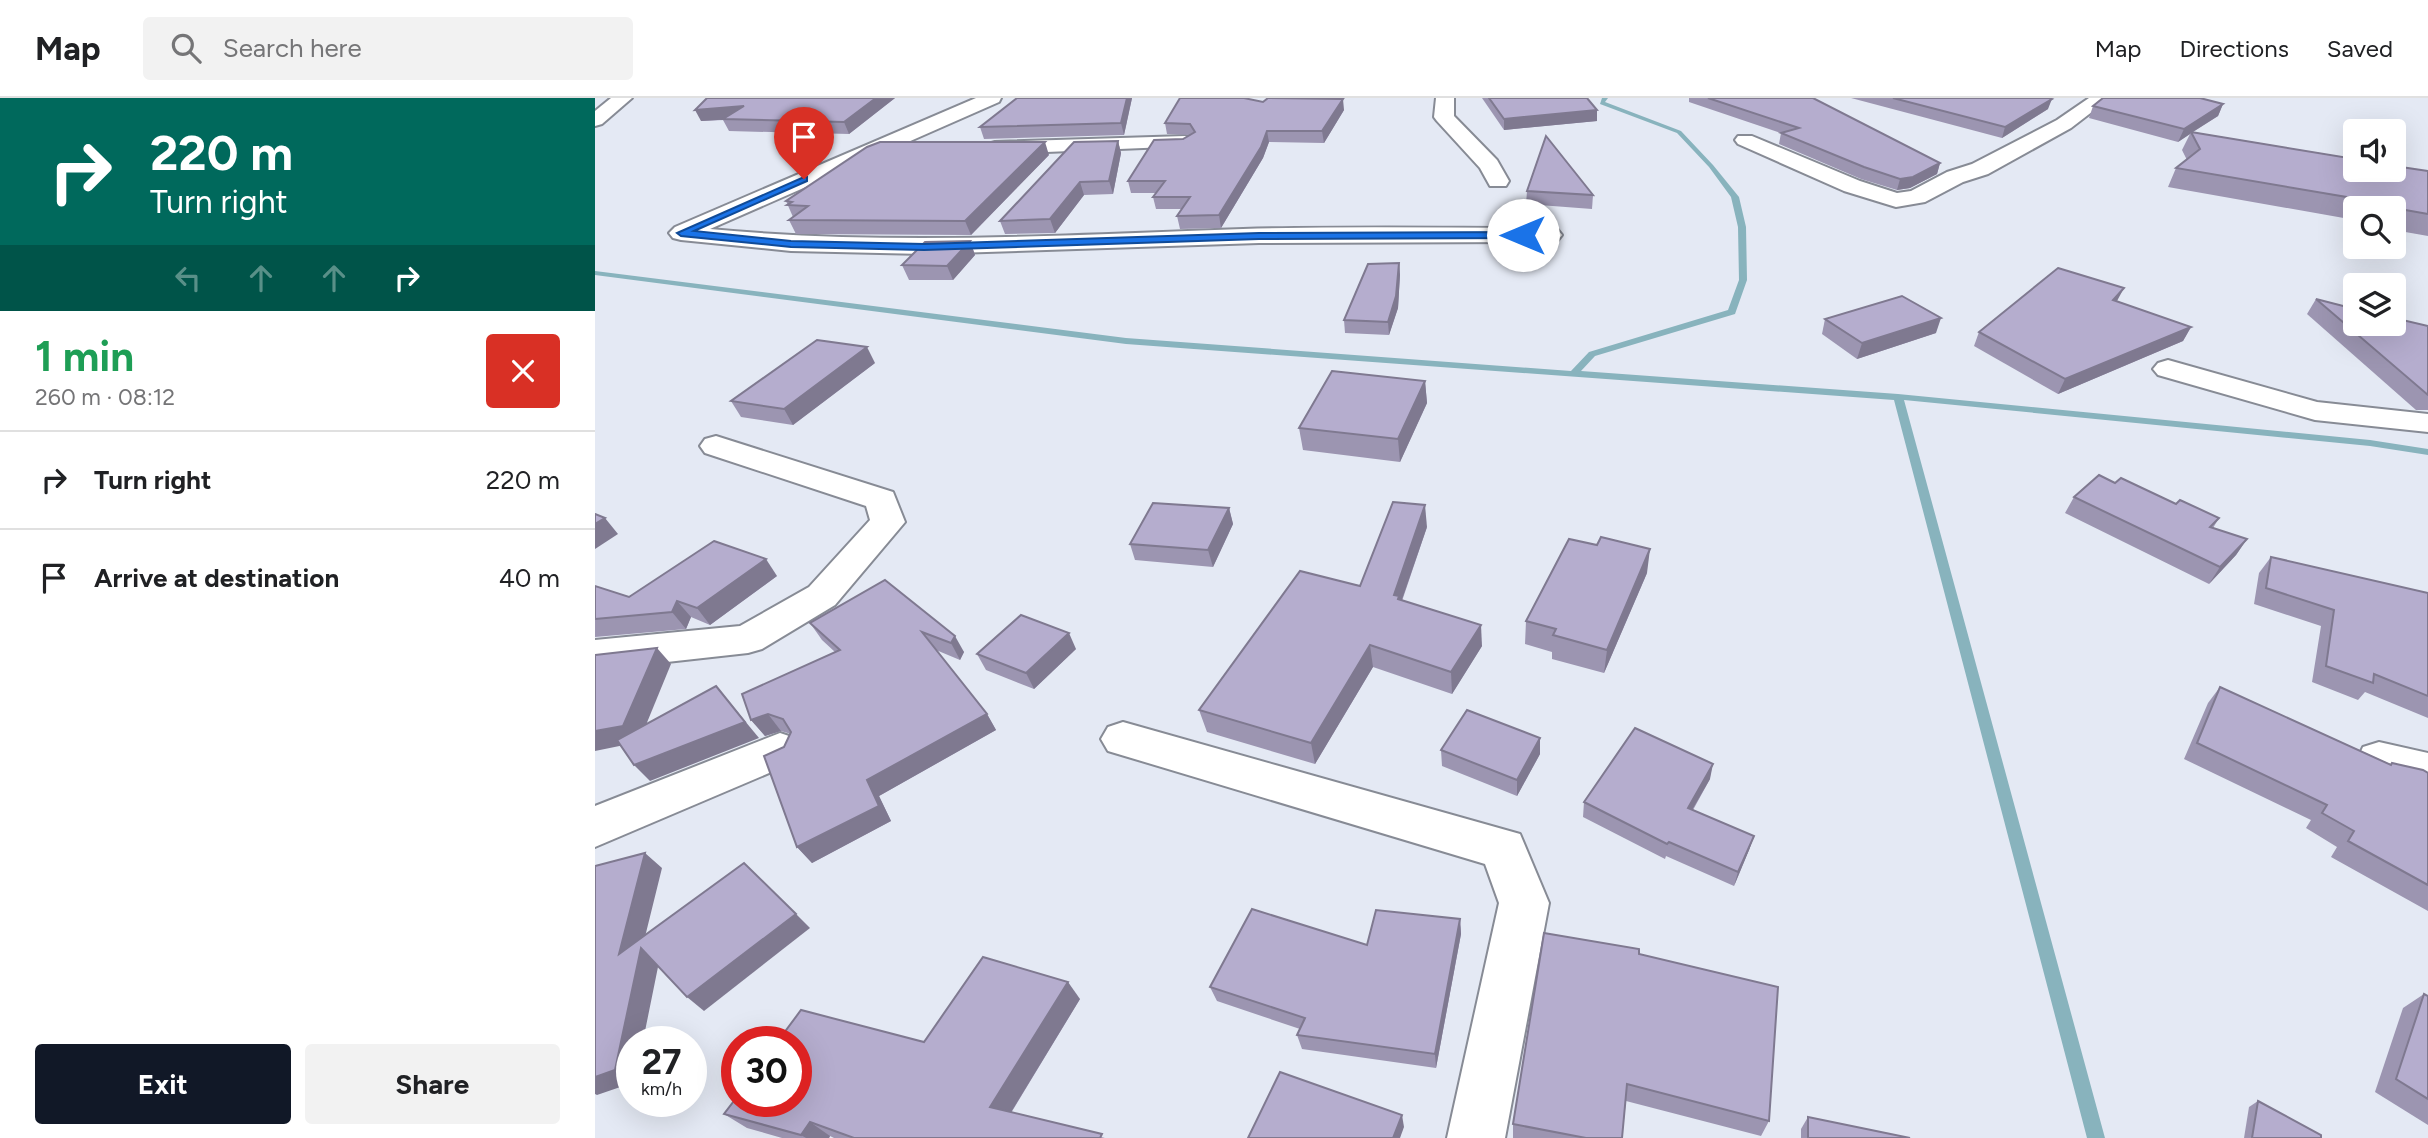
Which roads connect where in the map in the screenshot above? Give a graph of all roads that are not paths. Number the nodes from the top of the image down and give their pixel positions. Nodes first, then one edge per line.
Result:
1 (604, 98) edge
2 (623, 98) edge
3 (992, 98) edge
4 (1445, 98) edge
5 (2101, 98) edge
6 (595, 99) edge
7 (595, 120) edge
8 (1745, 141) dead end
9 (1185, 142) edge
10 (877, 147) junction
11 (928, 148) edge
12 (979, 148) edge
13 (1498, 181) dead end
14 (1004, 219) edge
15 (1550, 235) dead end
16 (978, 246) junction
17 (2168, 369) dead end
18 (2428, 423) edge
19 (716, 446) dead end
20 (595, 655) edge
21 (1123, 739) dead end
22 (780, 750) edge
23 (2379, 760) edge
24 (2428, 771) edge
25 (595, 827) edge
26 (1476, 1138) edge

1 - 6 street
2 - 7 street
3 - 10 street
4 - 13 street
5 - 8 street
9 - 12 street
10 - 11 street
10 - 16 street
14 - 16 street
15 - 16 street
17 - 18 street
19 - 20 street
21 - 26 street
22 - 25 street
23 - 24 street

